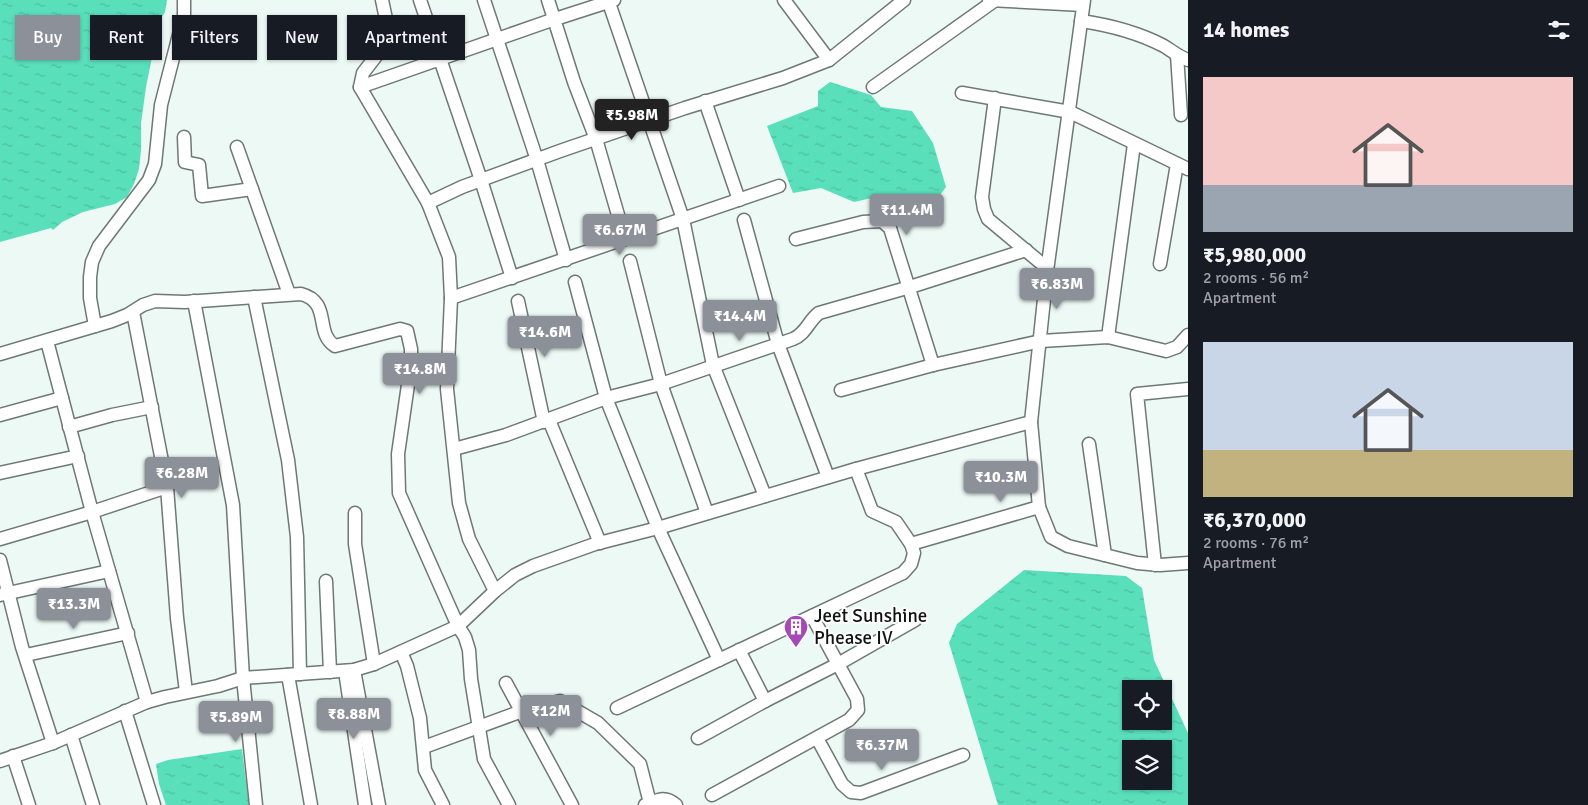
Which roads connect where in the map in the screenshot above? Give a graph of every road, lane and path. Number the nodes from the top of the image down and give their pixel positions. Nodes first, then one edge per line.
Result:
1 (184, 0) edge
2 (382, 0) edge
3 (420, 0) edge
4 (484, 0) edge
5 (548, 0) edge
6 (784, 0) edge
7 (904, 0) edge
8 (991, 0) edge
9 (610, 1) edge
10 (1083, 2) edge
11 (425, 15) edge
12 (554, 19) junction
13 (1081, 21) junction
14 (496, 39) junction
15 (465, 50) edge
16 (1183, 57) edge
17 (436, 60) edge
18 (439, 60) edge
19 (829, 60) junction
20 (360, 87) junction
21 (873, 87) dead end
22 (962, 93) dead end
23 (995, 98) junction
24 (705, 102) junction
25 (1070, 112) junction
26 (1181, 115) dead end
27 (650, 120) junction
28 (184, 137) dead end
29 (596, 139) junction
30 (1134, 144) junction
31 (237, 147) dead end
32 (537, 160) junction
33 (1183, 166) edge
34 (481, 180) junction
35 (779, 186) dead end
36 (252, 189) junction
37 (739, 200) junction
38 (428, 203) junction
39 (683, 219) junction
40 (744, 220) dead end
41 (625, 239) junction
42 (796, 239) dead end
43 (1026, 250) junction
44 (566, 260) junction
45 (630, 261) dead end
46 (1160, 264) dead end
47 (1048, 268) junction
48 (512, 278) junction
49 (575, 282) dead end
50 (910, 287) junction
51 (289, 294) junction
52 (254, 297) junction
53 (451, 298) junction
54 (194, 301) junction
55 (518, 301) dead end
56 (133, 312) junction
57 (95, 326) junction
58 (1188, 335) edge
59 (1108, 337) junction
60 (47, 341) junction
61 (1041, 341) junction
62 (778, 344) junction
63 (0, 354) edge
64 (933, 365) junction
65 (713, 366) junction
66 (661, 384) junction
67 (1188, 389) edge
68 (841, 390) dead end
69 (62, 398) junction
70 (606, 398) junction
71 (152, 407) junction
72 (0, 415) edge
73 (547, 421) junction
74 (1031, 422) junction
75 (69, 427) junction
76 (1089, 444) dead end
77 (454, 449) junction
78 (78, 456) junction
79 (856, 469) junction
80 (0, 473) edge
81 (828, 477) junction
82 (167, 487) junction
83 (765, 496) junction
84 (1039, 507) junction
85 (92, 512) junction
86 (707, 513) junction
87 (355, 514) dead end
88 (658, 528) junction
89 (0, 539) edge
90 (600, 543) junction
91 (911, 544) junction
92 (1105, 554) junction
93 (0, 560) edge
94 (1188, 563) edge
95 (1155, 565) junction
96 (109, 571) junction
97 (326, 581) dead end
98 (4, 594) edge
99 (491, 595) junction
100 (812, 616) junction
101 (915, 620) dead end
102 (458, 626) junction
103 (128, 633) junction
104 (738, 650) junction
105 (401, 652) junction
106 (26, 654) junction
107 (719, 660) junction
108 (374, 664) junction
109 (838, 664) junction
110 (349, 670) junction
111 (330, 672) junction
112 (294, 675) junction
113 (243, 678) junction
114 (506, 683) dead end
115 (186, 692) junction
116 (765, 700) junction
117 (147, 702) junction
118 (617, 708) dead end
119 (125, 711) junction
120 (522, 712) junction
121 (479, 728) junction
122 (70, 735) junction
123 (698, 738) dead end
124 (817, 738) junction
125 (53, 742) junction
126 (424, 747) junction
127 (963, 755) dead end
128 (13, 756) junction
129 (0, 761) edge
130 (712, 795) dead end
131 (647, 804) edge
132 (29, 805) edge
133 (93, 805) edge
134 (154, 805) edge
135 (256, 805) edge
136 (311, 805) edge
137 (365, 805) edge
138 (379, 805) edge
139 (443, 805) edge
140 (509, 805) edge
141 (572, 805) edge
142 (676, 805) edge

1 - 57 street
2 - 20 street
3 - 11 street
4 - 14 street
5 - 12 street
6 - 19 street
7 - 19 street
8 - 10 street
8 - 21 street
9 - 12 street
9 - 27 street
10 - 13 street
12 - 14 street
12 - 29 street
13 - 16 street
13 - 25 street
14 - 15 street
14 - 32 street
16 - 26 street
17 - 20 street
18 - 34 street
19 - 24 street
20 - 38 street
22 - 23 street
23 - 25 street
23 - 43 street
24 - 27 street
24 - 37 street
25 - 30 street
25 - 47 street
27 - 29 street
27 - 39 street
28 - 36 street
29 - 32 street
29 - 41 street
30 - 33 street
30 - 59 street
31 - 36 street
32 - 34 street
32 - 44 street
33 - 46 street
34 - 38 street
34 - 48 street
35 - 37 street
36 - 51 street
37 - 39 street
38 - 53 street
39 - 41 street
39 - 65 street
40 - 62 street
41 - 44 street
42 - 50 street
43 - 47 street
43 - 50 street
44 - 48 street
45 - 66 street
47 - 61 street
48 - 53 street
49 - 70 street
50 - 62 street
50 - 64 street
51 - 52 street
51 - 102 street
52 - 54 street
52 - 112 street
53 - 77 street
54 - 56 street
54 - 113 street
55 - 73 street
56 - 57 street
56 - 71 street
57 - 60 street
58 - 59 street
59 - 61 street
60 - 63 street
60 - 69 street
61 - 64 street
61 - 74 street
62 - 65 street
62 - 81 street
64 - 68 street
65 - 66 street
65 - 83 street
66 - 70 street
66 - 86 street
67 - 95 street
69 - 72 street
69 - 75 street
70 - 73 street
70 - 88 street
71 - 75 street
71 - 82 street
73 - 77 street
73 - 90 street
74 - 79 street
74 - 84 street
75 - 78 street
76 - 92 street
77 - 99 street
78 - 80 street
78 - 85 street
79 - 81 street
79 - 91 street
81 - 83 street
82 - 85 street
82 - 115 street
83 - 86 street
84 - 91 street
84 - 92 street
85 - 89 street
85 - 96 street
86 - 88 street
87 - 108 street
88 - 90 street
88 - 107 street
90 - 99 street
91 - 100 street
92 - 95 street
93 - 98 street
94 - 95 street
96 - 98 street
96 - 103 street
97 - 111 street
98 - 106 street
99 - 102 street
100 - 104 street
100 - 109 street
101 - 109 street
102 - 105 street
102 - 121 street
103 - 106 street
103 - 117 street
104 - 107 street
104 - 116 street
105 - 108 street
105 - 126 street
106 - 125 street
107 - 118 street
108 - 110 street
109 - 116 street
109 - 124 street
110 - 111 street
110 - 137 street
110 - 138 street
111 - 112 street
112 - 113 street
112 - 136 street
113 - 115 street
113 - 135 street
114 - 120 street
115 - 117 street
116 - 123 street
117 - 119 street
119 - 122 street
119 - 134 street
120 - 121 street
120 - 131 street
120 - 141 street
121 - 126 street
121 - 140 street
122 - 125 street
122 - 133 street
124 - 127 street
124 - 130 street
125 - 128 street
126 - 139 street
128 - 129 street
128 - 132 street
131 - 142 street

